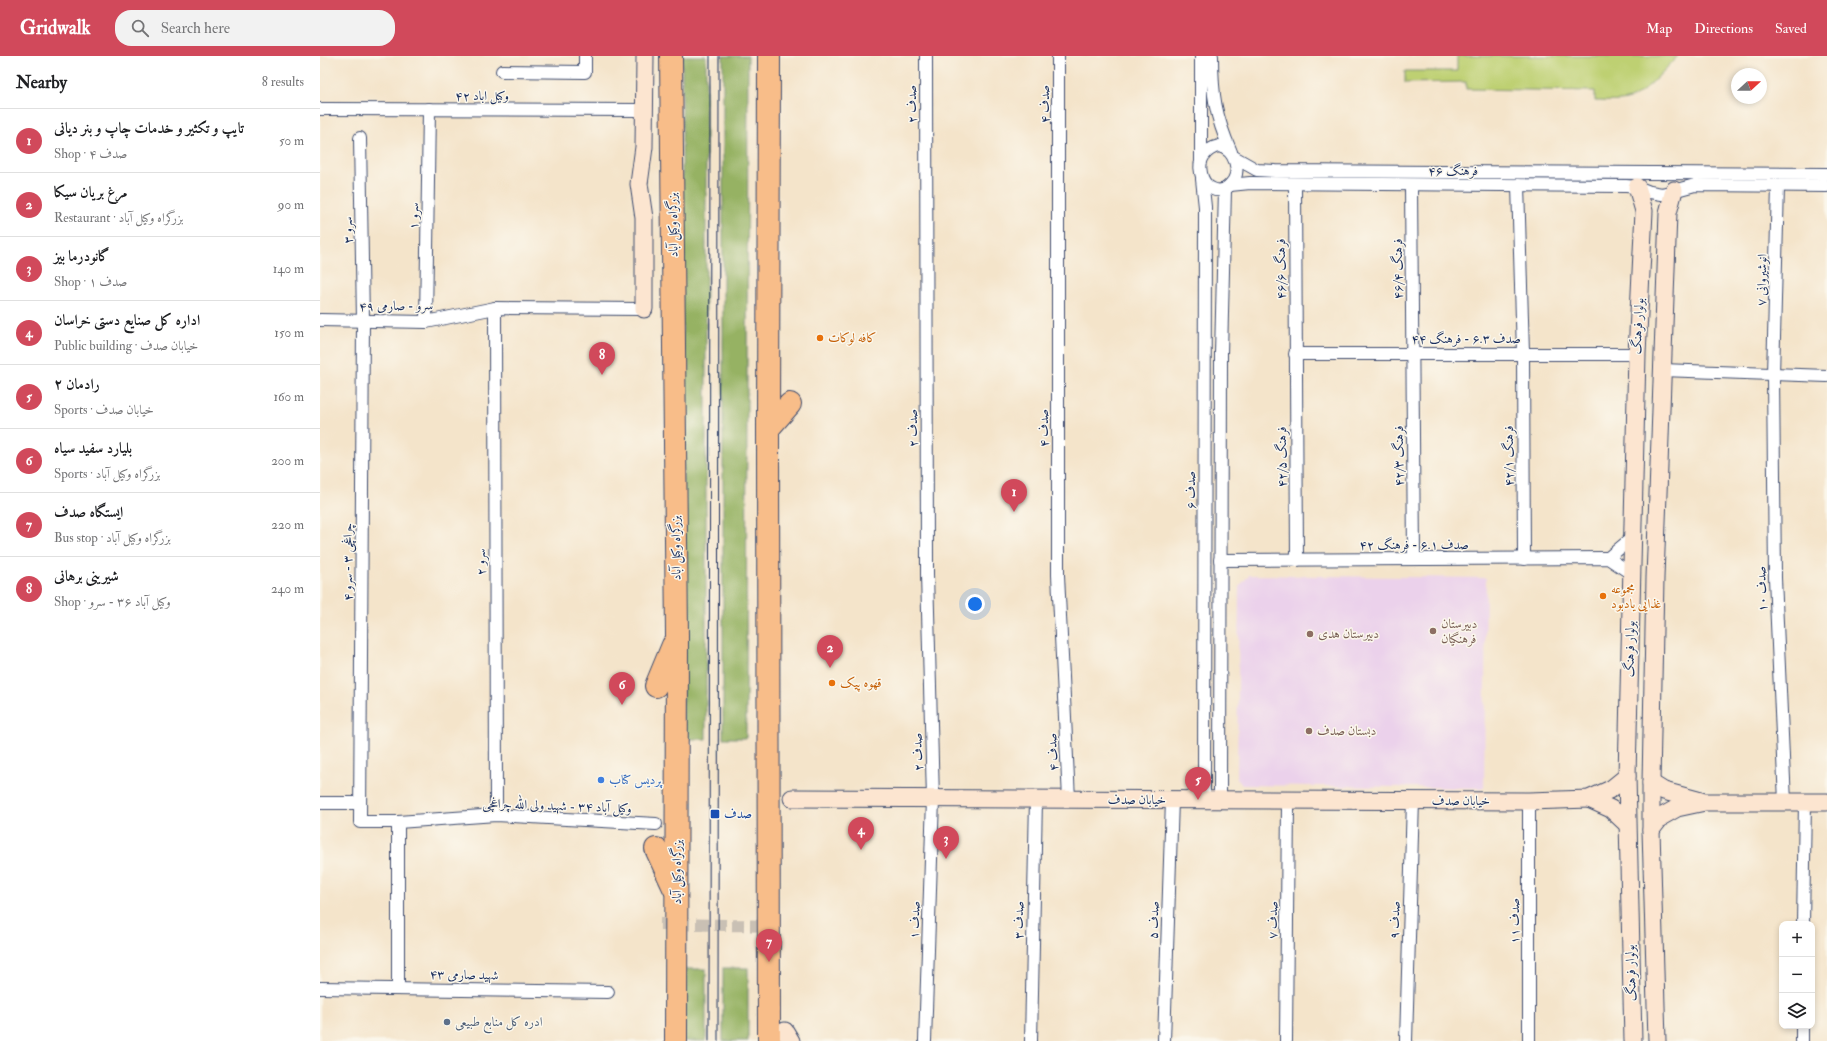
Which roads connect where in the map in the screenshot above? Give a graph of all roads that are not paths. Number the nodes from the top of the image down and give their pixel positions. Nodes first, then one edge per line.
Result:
1 (585, 56) edge
2 (645, 56) edge
3 (671, 56) edge
4 (769, 56) edge
5 (926, 56) edge
6 (1058, 56) edge
7 (1201, 56) edge
8 (1212, 56) edge
9 (502, 71) dead end
10 (320, 109) edge
11 (429, 110) junction
12 (644, 110) junction
13 (360, 138) dead end
14 (1232, 155) junction
15 (1201, 162) junction
16 (1674, 173) junction
17 (1827, 174) edge
18 (1202, 179) junction
19 (1295, 184) junction
20 (1411, 185) junction
21 (1518, 185) junction
22 (1778, 186) junction
23 (1827, 186) edge
24 (1227, 187) junction
25 (1637, 187) junction
26 (1674, 190) junction
27 (1644, 211) junction
28 (1668, 213) junction
29 (495, 308) junction
30 (644, 309) joint
31 (320, 320) edge
32 (363, 321) junction
33 (426, 322) junction
34 (1412, 353) junction
35 (1523, 353) junction
36 (1295, 354) junction
37 (1637, 354) junction
38 (1662, 370) junction
39 (1774, 375) junction
40 (1827, 376) edge
41 (790, 404) dead end
42 (1205, 415) junction
43 (1221, 415) junction
44 (768, 429) junction
45 (1633, 538) junction
46 (1524, 558) junction
47 (1608, 558) junction
48 (1414, 559) junction
49 (1220, 560) junction
50 (1297, 560) junction
51 (1632, 574) junction
52 (677, 635) junction
53 (1630, 676) junction
54 (1653, 678) junction
55 (656, 686) dead end
56 (1627, 776) junction
57 (1651, 783) junction
58 (798, 798) dead end
59 (933, 799) junction
60 (1036, 799) junction
61 (1069, 799) junction
62 (1589, 799) junction
63 (1172, 800) junction
64 (1212, 800) junction
65 (1288, 800) junction
66 (1413, 800) junction
67 (1529, 801) junction
68 (320, 802) edge
69 (1705, 802) junction
70 (1786, 802) junction
71 (1805, 802) junction
72 (1827, 802) edge
73 (360, 803) junction
74 (496, 815) junction
75 (360, 822) joint
76 (398, 822) junction
77 (656, 824) dead end
78 (1627, 824) junction
79 (1651, 830) junction
80 (656, 849) dead end
81 (677, 894) junction
82 (1803, 921) edge
83 (320, 988) edge
84 (398, 988) junction
85 (608, 992) dead end
86 (1802, 1029) edge
87 (782, 1038) edge
88 (676, 1041) edge
89 (925, 1041) edge
90 (1031, 1041) edge
91 (1164, 1041) edge
92 (1286, 1041) edge
93 (1406, 1041) edge
94 (1529, 1041) edge
95 (1633, 1041) edge
96 (1657, 1041) edge
97 (1802, 1041) edge

1 - 9 street
2 - 12 street
3 - 52 highway, بزرگراه وکیل آباد
4 - 44 highway
5 - 59 street, صدف ۲
6 - 61 street, صدف ۴
7 - 15 street
8 - 14 street
10 - 11 street, وکیل اباد ۴۲
11 - 12 street, وکیل اباد ۴۲
11 - 33 street, سرو ۱
12 - 30 street
13 - 32 street, سرو ۳
14 - 15 street
14 - 16 street, فرهنگ ۴۶
14 - 24 street
15 - 18 street
16 - 17 street, فرهنگ ۴۶
16 - 26 street
18 - 24 street
18 - 42 street, صدف ۶
19 - 20 street, فرهنگ ۴۶
19 - 24 street, فرهنگ ۴۶
19 - 36 street, فرهنگ ۴۶/۶
20 - 21 street, فرهنگ ۴۶
20 - 34 street, فرهنگ ۴۶/۴
21 - 25 street, فرهنگ ۴۶
21 - 35 street, فرهنگ ۴۲/۱
22 - 23 street, فرهنگ ۴۶
22 - 26 street, فرهنگ ۴۶
22 - 39 street, انوشیروانی ۷
24 - 43 street
25 - 26 street, فرهنگ ۴۶
25 - 27 street, بولوار فرهنگ
26 - 28 street, بولوار فرهنگ
27 - 28 street
27 - 37 street, بولوار فرهنگ
28 - 38 street, بولوار فرهنگ
29 - 30 street, سرو - صارمی ۴۹
29 - 33 street, سرو - صارمی ۴۹
29 - 74 street, سرو ۲
31 - 32 street, سرو - صارمی ۴۹
32 - 33 street, سرو - صارمی ۴۹
32 - 73 street, چراغچی ۳ - سرو ۴
34 - 35 street, صدف ۶.۳ - فرهنگ ۴۴
34 - 36 street, صدف ۶.۳ - فرهنگ ۴۴
34 - 48 street, فرهنگ ۴۲/۳
35 - 37 street, صدف ۶.۳ - فرهنگ ۴۴
35 - 46 street, فرهنگ ۴۲/۱
36 - 50 street, فرهنگ ۴۲/۵
37 - 45 street, بولوار فرهنگ
38 - 39 street
38 - 54 street, بولوار فرهنگ
39 - 40 street
39 - 70 street, صدف ۱۰
41 - 44 highway
42 - 43 street
42 - 64 street, صدف ۶
43 - 49 street
44 - 87 highway
45 - 47 street
45 - 51 street, بولوار فرهنگ
46 - 47 street, صدف ۶.۱ - فرهنگ ۴۲
46 - 48 street, صدف ۶.۱ - فرهنگ ۴۲
47 - 51 street
48 - 50 street, صدف ۶.۱ - فرهنگ ۴۲
49 - 50 street, صدف ۶.۱ - فرهنگ ۴۲
49 - 64 street
51 - 53 street, بولوار فرهنگ
52 - 55 highway
52 - 81 highway, بزرگراه وکیل آباد
53 - 54 street
53 - 56 street, بولوار فرهنگ
54 - 57 street, بولوار فرهنگ
56 - 62 street
56 - 78 street, بولوار فرهنگ
57 - 69 street
57 - 79 street, بولوار فرهنگ
58 - 59 street, خیابان صدف
59 - 60 street, خیابان صدف
59 - 89 street, صدف ۱
60 - 61 street, خیابان صدف
60 - 90 street, صدف ۳
61 - 63 street, خیابان صدف
62 - 67 street, خیابان صدف
62 - 78 street
63 - 64 street, خیابان صدف
63 - 91 street, صدف ۵
64 - 65 street, خیابان صدف
65 - 66 street, خیابان صدف
65 - 92 street, صدف ۷
66 - 67 street, خیابان صدف
66 - 93 street, صدف ۹
67 - 94 street, صدف ۱۱
68 - 73 street
69 - 70 street
69 - 79 street
70 - 71 street
71 - 72 street
71 - 82 street
73 - 75 street, چراغچی ۳ - سرو ۴
74 - 76 street, وکیل آباد ۳۴ - شهید ولی الله چراغچی
74 - 77 street, وکیل آباد ۳۴ - شهید ولی الله چراغچی
75 - 76 street, وکیل آباد ۳۴ - شهید ولی الله چراغچی
76 - 84 street
78 - 95 street, بولوار فرهنگ
79 - 96 street, بولوار فرهنگ
80 - 81 highway
81 - 88 highway, بزرگراه وکیل آباد
83 - 84 street, شهید صارمی ۴۳
84 - 85 street, شهید صارمی ۴۳
86 - 97 street

